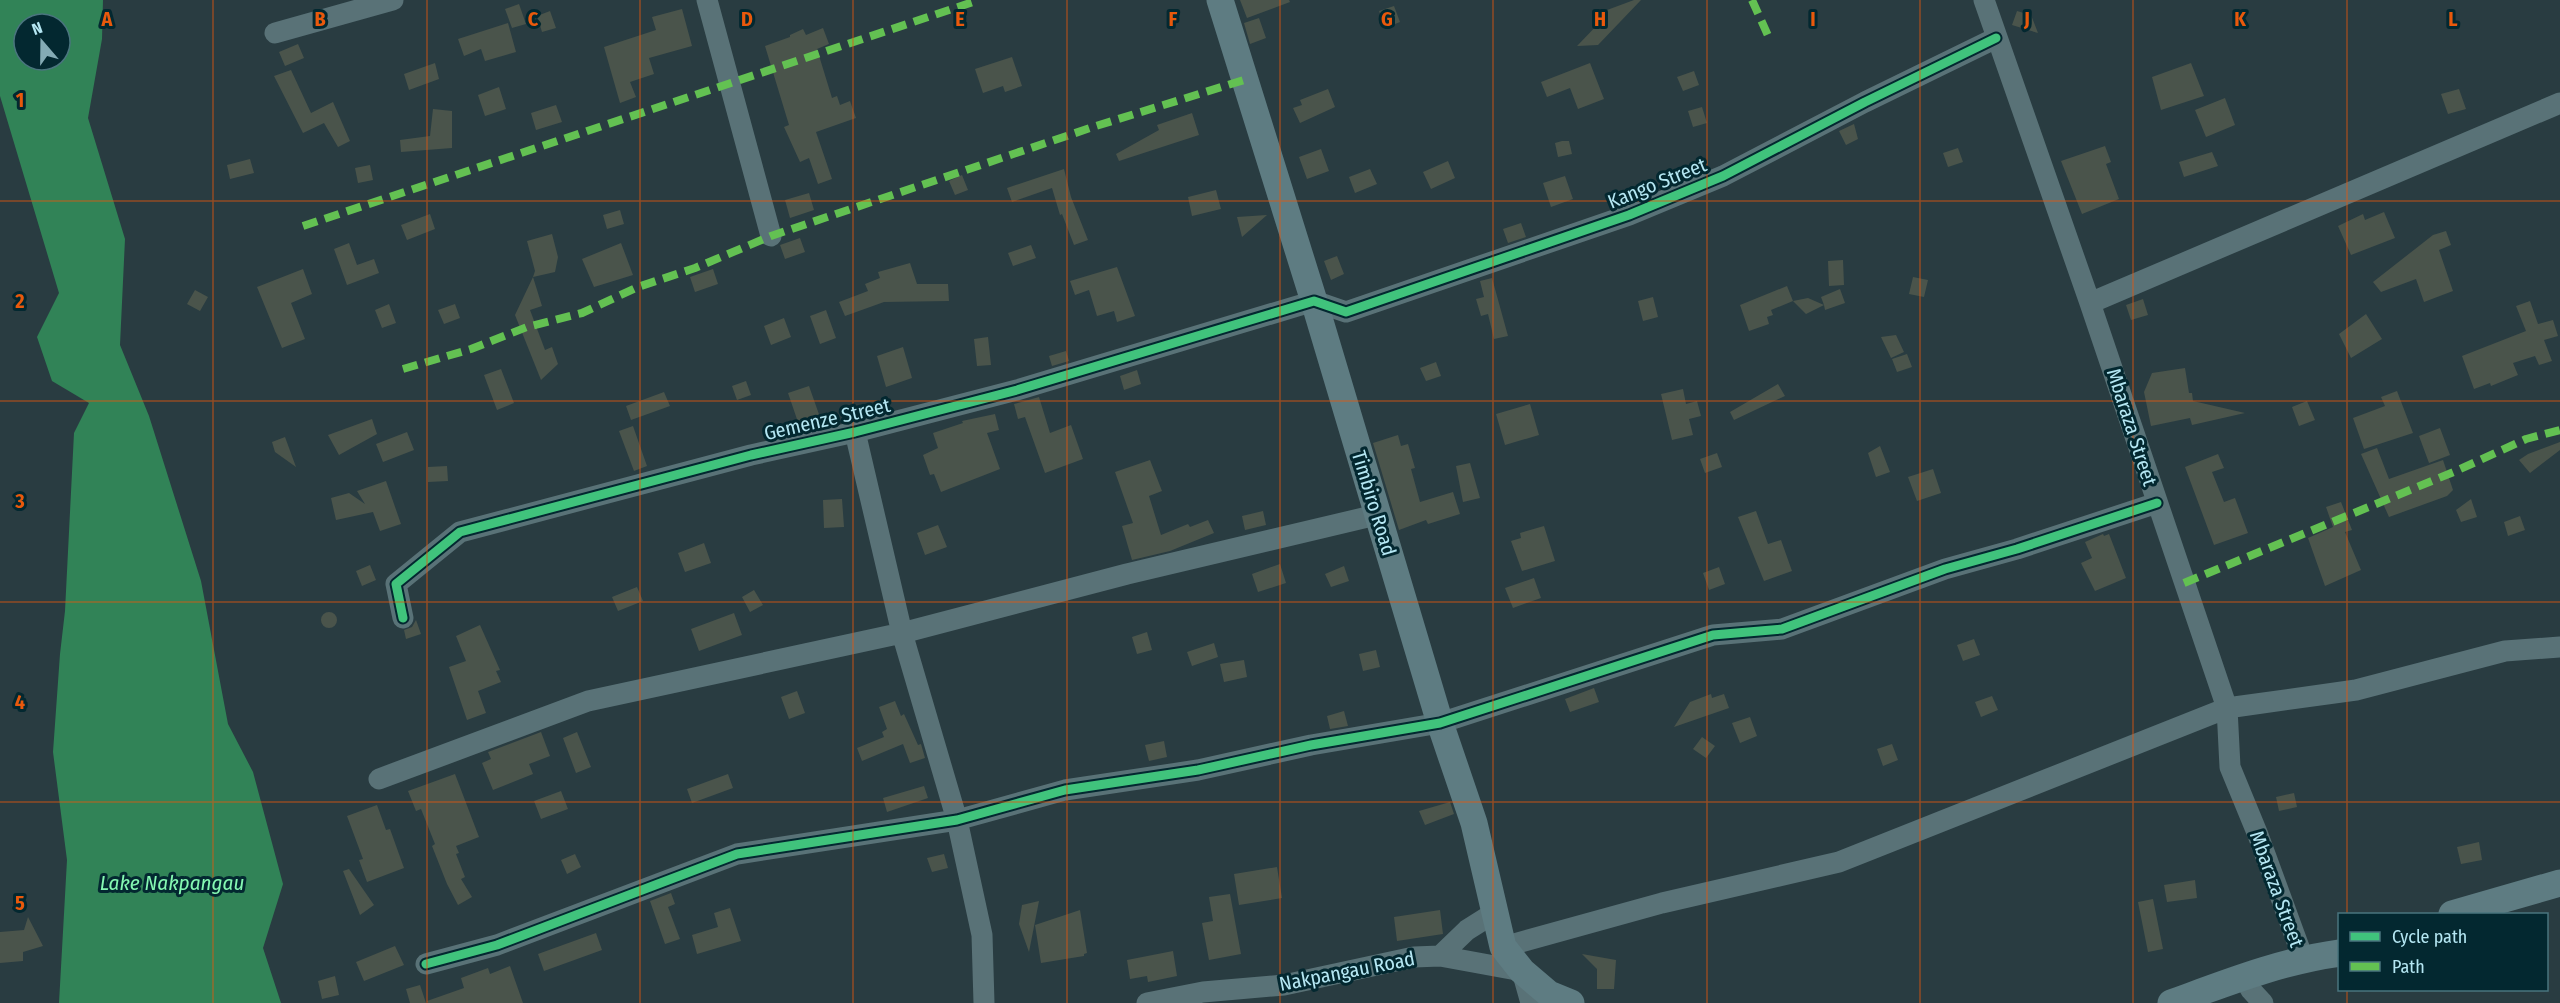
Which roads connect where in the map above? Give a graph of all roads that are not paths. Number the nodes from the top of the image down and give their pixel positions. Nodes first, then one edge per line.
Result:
1 (393, 0) edge
2 (707, 0) edge
3 (1220, 0) edge
4 (1984, 0) edge
5 (275, 33) dead end
6 (1996, 38) junction
7 (2560, 103) edge
8 (771, 236) dead end
9 (1314, 301) junction
10 (2090, 303) junction
11 (855, 432) junction
12 (2157, 503) junction
13 (1376, 515) junction
14 (403, 618) dead end
15 (902, 633) junction
16 (2560, 647) edge
17 (2227, 708) junction
18 (1440, 723) junction
19 (379, 779) dead end
20 (957, 819) junction
21 (2560, 883) edge
22 (1494, 913) junction
23 (2459, 913) edge
24 (1503, 947) junction
25 (2338, 953) edge
26 (1440, 956) junction
27 (2303, 958) junction
28 (426, 964) dead end
29 (1522, 971) junction
30 (2243, 976) junction
31 (984, 1003) edge
32 (1147, 1003) edge
33 (1532, 1003) edge
34 (1571, 1003) edge
35 (2171, 1003) edge
36 (2264, 1003) edge

1 - 5 street
2 - 8 street
3 - 9 main road, Timbiro Road
4 - 6 street, Mbaraza Street
6 - 9 street, Kango Street
6 - 10 street, Mbaraza Street
7 - 10 street
9 - 11 street, Gemenze Street
9 - 13 main road, Timbiro Road
10 - 12 street, Mbaraza Street
11 - 14 street, Gemenze Street
11 - 15 street
12 - 17 street, Mbaraza Street
12 - 18 street
13 - 15 street
13 - 18 main road, Timbiro Road
15 - 19 street
15 - 20 street
16 - 17 street
17 - 24 street
17 - 27 street, Mbaraza Street
18 - 20 street
18 - 22 main road, Timbiro Road
20 - 28 street
20 - 31 street
21 - 23 main road
22 - 24 main road, Timbiro Road
22 - 26 street, Nakpangau Road
24 - 29 main road, Timbiro Road
25 - 27 main road
26 - 29 street, Nakpangau Road
26 - 32 street, Nakpangau Road
27 - 30 main road
29 - 33 street, Timbiro Road
29 - 34 main road
30 - 35 main road
30 - 36 street

